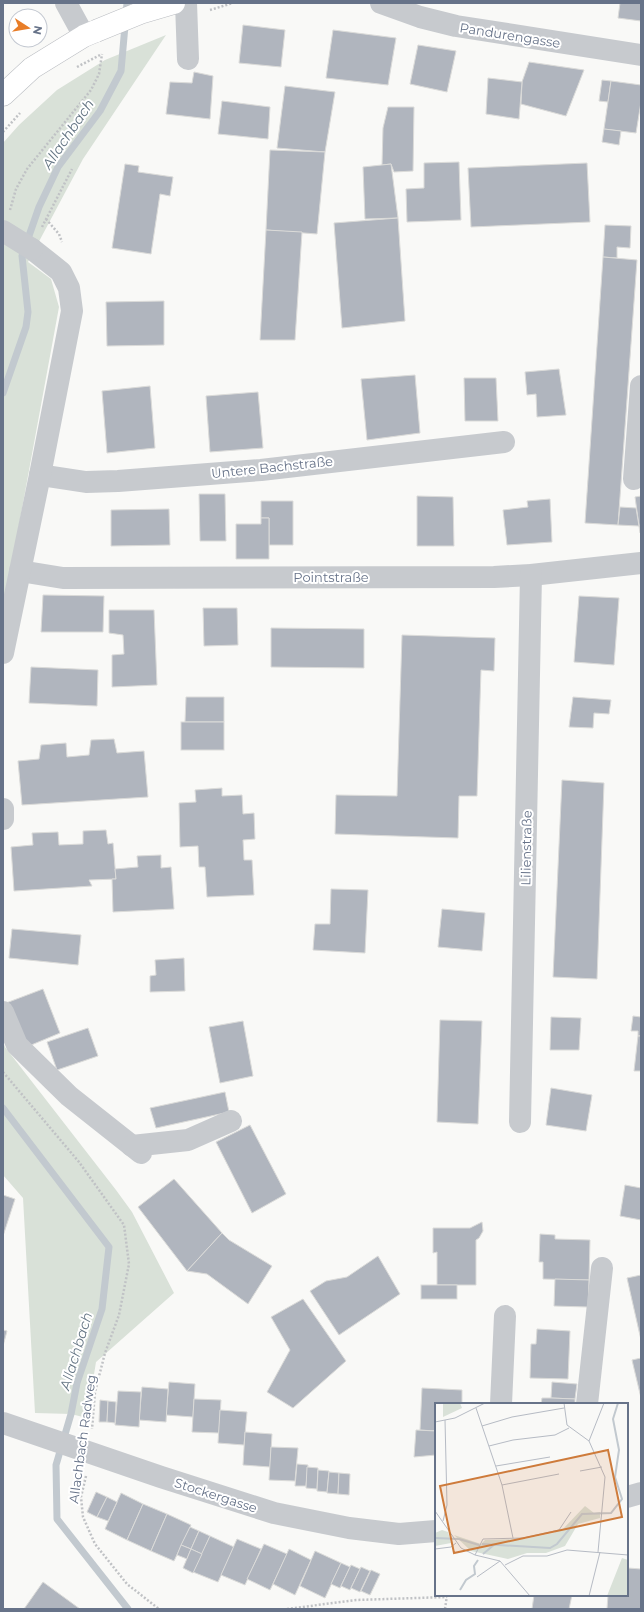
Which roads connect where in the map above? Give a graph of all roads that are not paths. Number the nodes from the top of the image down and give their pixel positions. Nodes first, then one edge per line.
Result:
1 (66, 3) edge
2 (174, 3) edge
3 (186, 3) edge
4 (381, 3) edge
5 (94, 39) junction
6 (641, 55) edge
7 (188, 58) dead end
8 (3, 95) edge
9 (6, 223) edge
10 (641, 386) edge
11 (504, 442) dead end
12 (40, 475) junction
13 (634, 479) dead end
14 (641, 563) edge
15 (20, 572) junction
16 (531, 575) junction
17 (3, 653) edge
18 (3, 809) edge
19 (3, 819) edge
20 (3, 1012) edge
21 (231, 1121) dead end
22 (520, 1122) dead end
23 (602, 1268) dead end
24 (505, 1316) dead end
25 (501, 1403) edge
26 (587, 1403) edge
27 (3, 1424) edge
28 (641, 1493) edge
29 (628, 1497) edge
30 (435, 1531) edge

1 - 5 street
2 - 5 main road, bridge
3 - 7 street
4 - 6 street, Pandurengasse
5 - 8 main road
9 - 12 street, bridge
10 - 13 street
11 - 12 street, Untere Bachstraße
12 - 15 street
14 - 16 street, Pointstraße
15 - 16 street, Pointstraße
15 - 17 street
16 - 22 street, Lilienstraße
18 - 19 street
20 - 21 street
23 - 26 street
24 - 25 street
27 - 30 street, Stockergasse
28 - 29 street

